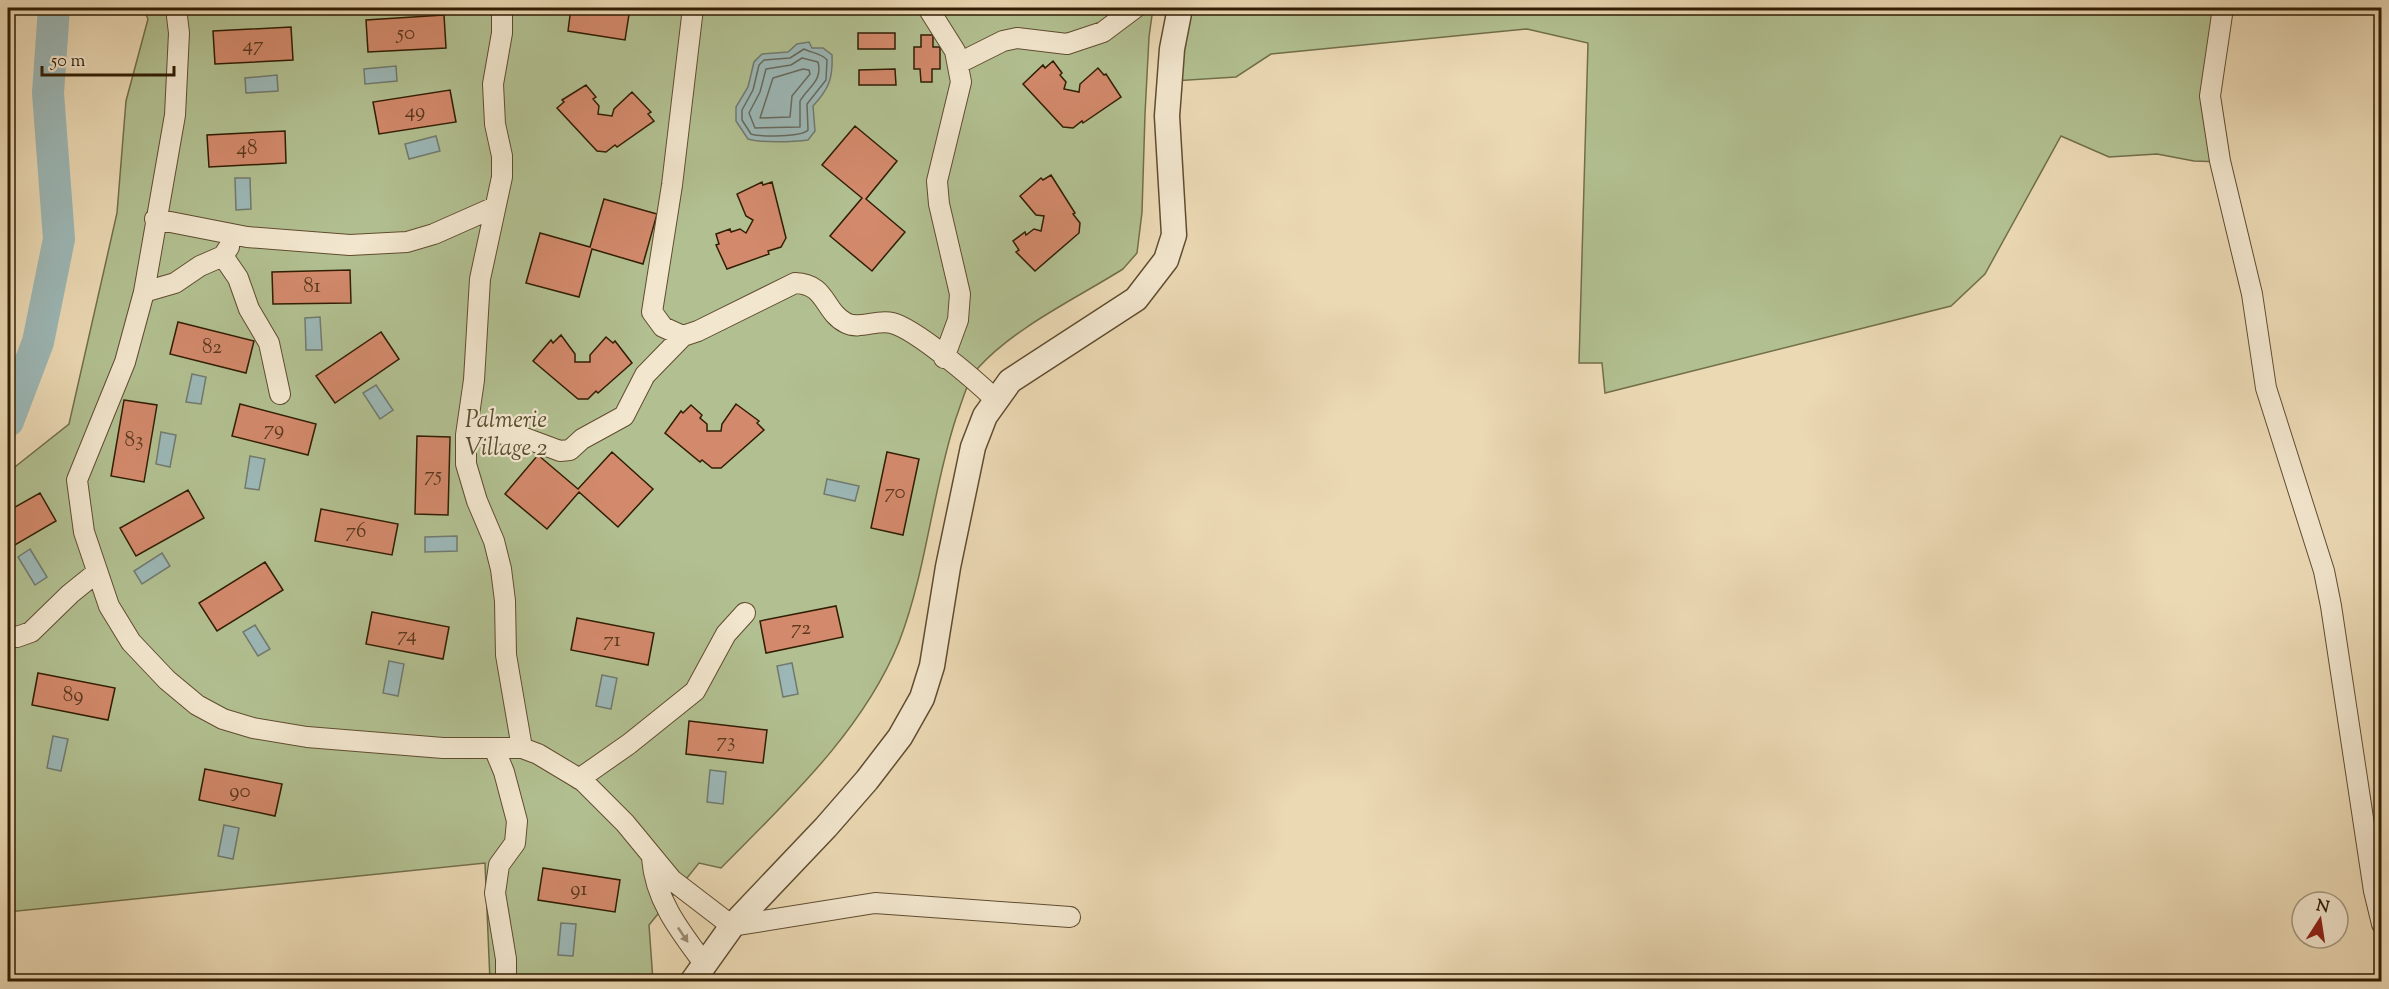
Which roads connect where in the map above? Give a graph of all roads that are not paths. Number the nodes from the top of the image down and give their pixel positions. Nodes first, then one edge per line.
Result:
1 (176, 8) edge
2 (502, 8) edge
3 (693, 8) edge
4 (928, 8) edge
5 (1134, 8) edge
6 (1180, 8) edge
7 (2223, 8) edge
8 (959, 63) junction
9 (495, 207) junction
10 (155, 219) junction
11 (238, 235) junction
12 (223, 256) junction
13 (144, 292) junction
14 (683, 336) junction
15 (944, 358) junction
16 (280, 394) dead end
17 (995, 399) junction
18 (466, 435) junction
19 (96, 573) junction
20 (745, 613) dead end
21 (8, 636) edge
22 (494, 748) junction
23 (522, 748) junction
24 (579, 779) junction
25 (652, 858) junction
26 (1070, 917) dead end
27 (2382, 924) edge
28 (732, 926) junction
29 (697, 972) edge
30 (506, 981) edge

1 - 10 street
2 - 9 street
3 - 14 street
4 - 8 street
5 - 8 street
6 - 17 street
7 - 27 street
8 - 15 street
9 - 11 street
9 - 18 street
10 - 11 street
10 - 13 street
11 - 12 street
12 - 13 street
12 - 16 street
13 - 19 street
14 - 15 street
14 - 18 street
15 - 17 street
17 - 28 street
18 - 23 street
19 - 21 street
19 - 22 street
20 - 24 street
22 - 23 street
22 - 30 street
23 - 24 street
24 - 25 street
25 - 28 street
25 -> 29 street
26 - 28 street
28 - 29 street

